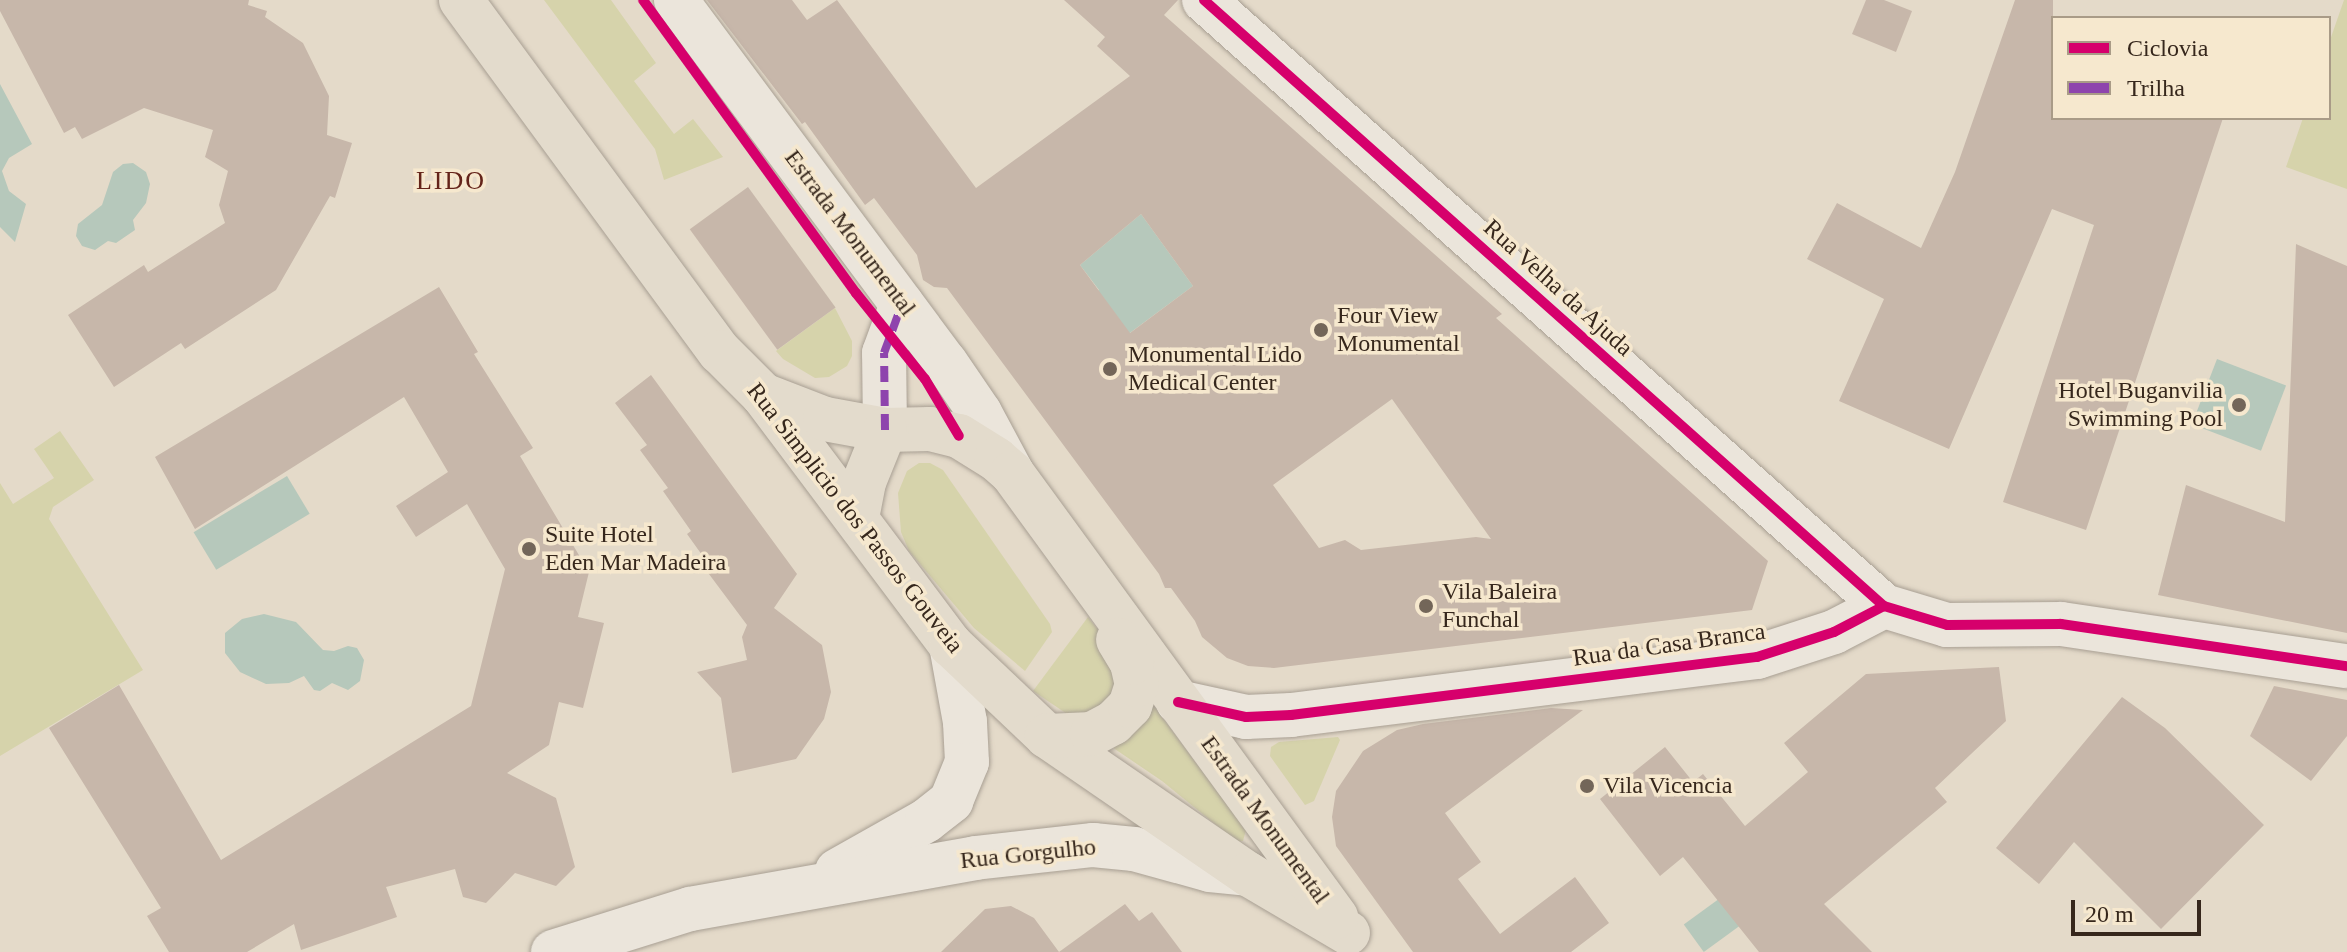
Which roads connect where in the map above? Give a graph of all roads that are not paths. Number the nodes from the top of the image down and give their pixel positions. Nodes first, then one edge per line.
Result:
1 (461, 0) edge
2 (676, 0) edge
3 (1204, 0) edge
4 (902, 304) junction
5 (763, 395) junction
6 (885, 430) junction
7 (1012, 473) junction
8 (857, 518) junction
9 (1082, 571) junction
10 (1884, 606) junction
11 (951, 645) junction
12 (2347, 666) edge
13 (1178, 702) junction
14 (1047, 736) junction
15 (1248, 874) junction
16 (806, 886) junction
17 (1355, 942) edge
18 (553, 952) edge

1 - 5 main road, Rua Simplicio dos Passos Gouveia
2 - 4 street, Estrada Monumental
3 - 10 street, Rua Velha da Ajuda
4 - 6 street
4 - 7 street, Estrada Monumental
5 - 6 main road, Estrada Monumental
5 - 8 main road, Rua Simplicio dos Passos Gouveia
6 - 7 main road, Estrada Monumental
6 - 8 main road
7 - 9 main road, Estrada Monumental
8 - 11 main road, Rua Simplicio dos Passos Gouveia
9 - 13 main road, Estrada Monumental
9 - 14 main road, Estrada Monumental
10 - 12 street
10 - 13 street, Rua da Casa Branca
11 - 14 main road, Rua Simplicio dos Passos Gouveia
11 - 16 street, Rua Gorgulho
13 - 17 main road, Estrada Monumental
14 - 15 main road, Rua Simplicio dos Passos Gouveia
15 - 16 street, Rua Gorgulho
15 - 17 main road, Rua Simplicio dos Passos Gouveia
16 - 18 street, Rua Gorgulho

